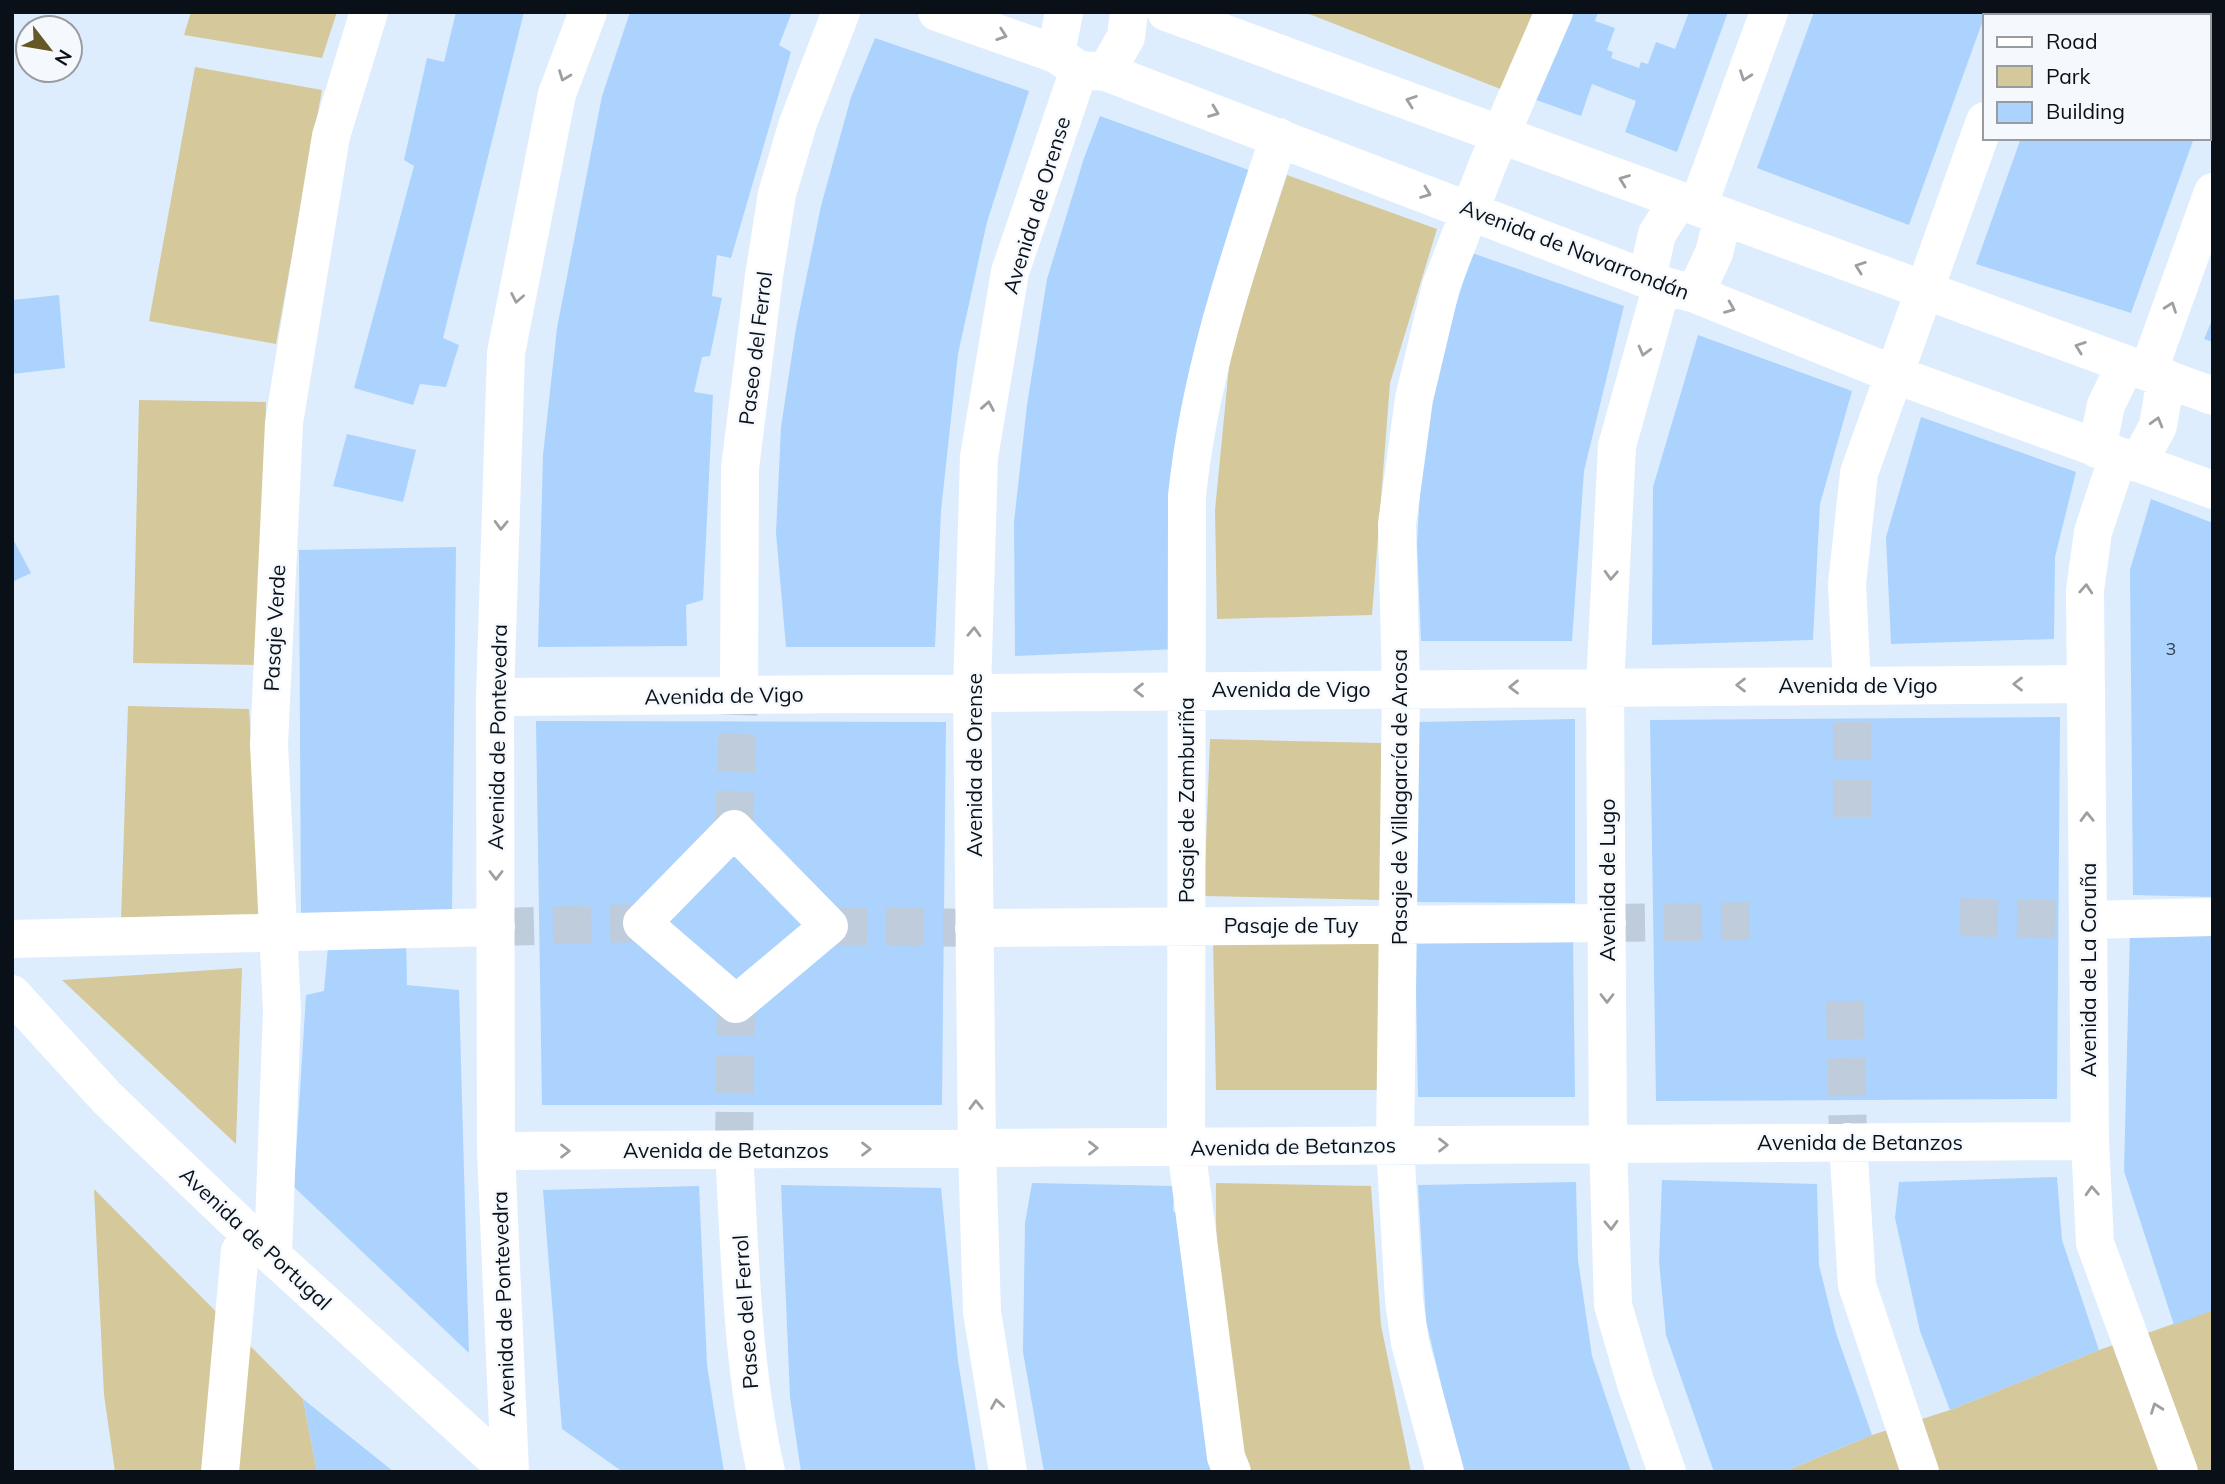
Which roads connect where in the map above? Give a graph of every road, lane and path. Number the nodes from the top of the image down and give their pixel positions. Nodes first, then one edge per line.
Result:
1 (369, 12) edge
2 (588, 12) edge
3 (841, 12) edge
4 (937, 12) edge
5 (1064, 12) edge
6 (1129, 12) edge
7 (1166, 12) edge
8 (1554, 12) edge
9 (1769, 12) edge
10 (1080, 65) junction
11 (1983, 127) edge
12 (1500, 133) junction
13 (1279, 137) junction
14 (2213, 192) edge
15 (1699, 208) junction
16 (1469, 209) junction
17 (1668, 286) junction
18 (1924, 290) junction
19 (2146, 371) junction
20 (1893, 374) junction
21 (2213, 396) edge
22 (2118, 456) junction
23 (2213, 490) edge
24 (2086, 684) junction
25 (1853, 685) junction
26 (1605, 686) junction
27 (1401, 688) junction
28 (1186, 690) junction
29 (972, 691) junction
30 (739, 695) junction
31 (495, 697) junction
32 (2213, 917) edge
33 (2088, 920) junction
34 (1607, 923) junction
35 (1398, 925) junction
36 (1185, 926) junction
37 (496, 927) junction
38 (974, 928) junction
39 (279, 932) junction
40 (12, 939) edge
41 (12, 994) edge
42 (736, 1004) joint
43 (12, 1030) edge
44 (2090, 1141) junction
45 (1848, 1142) junction
46 (1608, 1143) junction
47 (1395, 1145) junction
48 (1186, 1147) junction
49 (977, 1149) junction
50 (734, 1150) junction
51 (496, 1152) junction
52 (256, 1252) junction
53 (220, 1472) edge
54 (475, 1472) edge
55 (510, 1472) edge
56 (766, 1472) edge
57 (1009, 1472) edge
58 (1232, 1472) edge
59 (1445, 1472) edge
60 (1667, 1472) edge
61 (1920, 1472) edge
62 (2179, 1472) edge

1 - 39 street, Pasaje Verde
2 -> 31 street, Avenida de Pontevedra
3 - 30 street, Paseo del Ferrol
4 -> 10 street, Avenida de Navarrondán
5 - 10 street
6 - 10 street
12 -> 7 street
8 - 12 street, Pasaje de Villagarcía de Arosa
9 -> 15 street
10 -> 13 street, Avenida de Navarrondán
29 -> 10 street, Avenida de Orense
11 - 18 street
15 -> 12 street
12 - 16 street, Pasaje de Villagarcía de Arosa
13 -> 16 street, Avenida de Navarrondán
13 - 28 street, Pasaje de Zamburiña
19 -> 14 street
15 - 17 street
15 - 17 street
18 -> 15 street
16 - 17 street, Avenida de Navarrondán
16 - 27 street, Pasaje de Villagarcía de Arosa
17 -> 20 street, Avenida de Navarrondán
17 -> 26 street, Avenida de Lugo
19 -> 18 street
18 - 20 street
19 - 21 street
19 - 22 street
22 -> 19 street
20 - 22 street, Avenida de Navarrondán
20 - 25 street
22 - 23 street, Avenida de Navarrondán
24 -> 22 street, Avenida de La Coruña
24 -> 25 street, Avenida de Vigo
33 -> 24 street, Avenida de La Coruña
25 -> 26 street, Avenida de Vigo
26 -> 27 street, Avenida de Vigo
26 - 34 street, Avenida de Lugo
27 - 28 street, Avenida de Vigo
27 - 35 street, Pasaje de Villagarcía de Arosa
28 -> 29 street, Avenida de Vigo
28 - 36 street, Pasaje de Zamburiña
29 - 30 street, Avenida de Vigo
29 - 38 street, Avenida de Orense
30 - 31 street, Avenida de Vigo
31 -> 37 street, Avenida de Pontevedra
32 - 33 street
33 - 44 street, Avenida de La Coruña
34 - 35 street, Pasaje de Tuy
34 -> 46 street, Avenida de Lugo
35 - 36 street, Pasaje de Tuy
35 - 47 street, Pasaje de Villagarcía de Arosa
36 - 38 street, Pasaje de Tuy
36 - 48 street, Pasaje de Zamburiña
37 - 39 street
37 - 51 street, Avenida de Pontevedra
49 -> 38 street, Avenida de Orense
39 - 40 street
39 - 52 street, Pasaje Verde
41 - 52 street, Avenida de Portugal
42 - 42 street
43 - 52 street, Avenida de Portugal
44 - 45 street, Avenida de Betanzos
62 -> 44 street, Avenida de La Coruña
45 - 46 street, Avenida de Betanzos
45 - 61 street
47 -> 46 street, Avenida de Betanzos
46 -> 60 street, Avenida de Lugo
47 - 48 street, Avenida de Betanzos
47 - 59 street, Pasaje de Villagarcía de Arosa
49 -> 48 street, Avenida de Betanzos
48 - 58 street, Pasaje de Zamburiña
50 -> 49 street, Avenida de Betanzos
57 -> 49 street, Avenida de Orense
51 -> 50 street, Avenida de Betanzos
50 - 56 street, Paseo del Ferrol
51 - 55 street, Avenida de Pontevedra
52 - 53 street, Pasaje Verde
52 - 54 street, Avenida de Portugal
52 - 55 street, Avenida de Portugal

